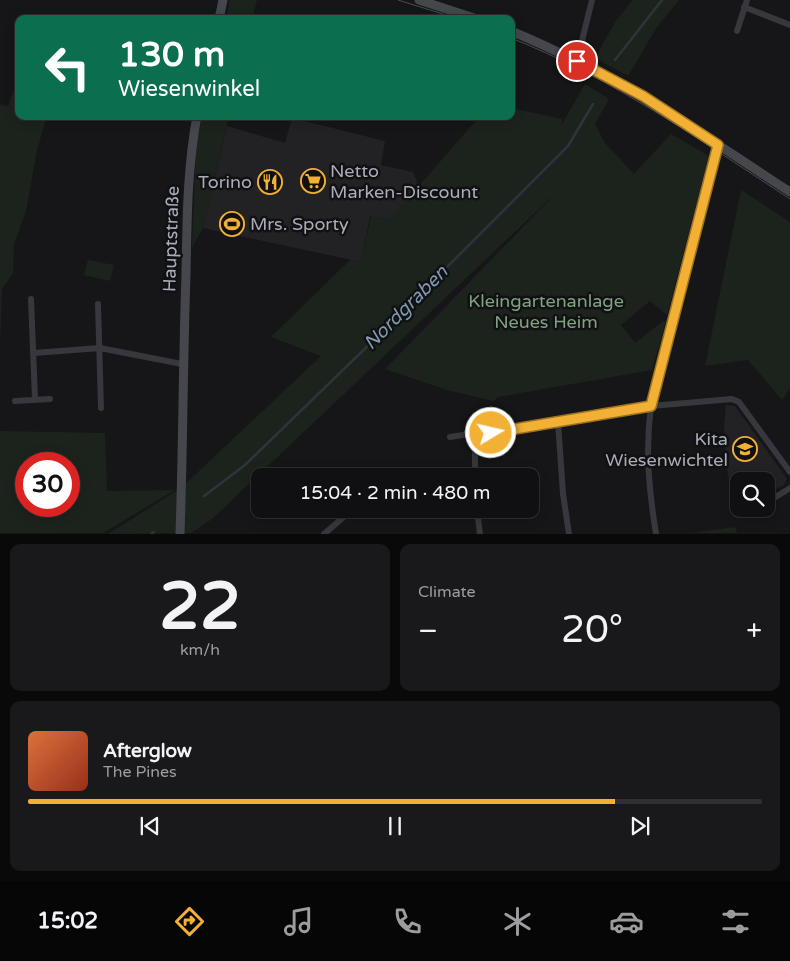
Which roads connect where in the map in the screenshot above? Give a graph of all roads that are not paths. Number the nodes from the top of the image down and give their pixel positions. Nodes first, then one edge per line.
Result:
1 (223, 0) edge
2 (422, 0) edge
3 (592, 0) edge
4 (747, 0) edge
5 (744, 7) junction
6 (220, 15) edge
7 (465, 15) edge
8 (790, 25) edge
9 (738, 31) dead end
10 (515, 34) edge
11 (577, 61) junction
12 (196, 120) edge
13 (718, 145) junction
14 (790, 192) edge
15 (31, 299) dead end
16 (98, 304) dead end
17 (100, 348) junction
18 (34, 353) junction
19 (182, 364) junction
20 (35, 399) junction
21 (50, 400) dead end
22 (15, 401) dead end
23 (651, 406) junction
24 (101, 408) dead end
25 (558, 422) junction
26 (475, 435) junction
27 (450, 438) dead end
28 (475, 468) edge
29 (790, 472) edge
30 (790, 488) edge
31 (775, 497) edge
32 (343, 518) edge
33 (477, 518) edge
34 (180, 534) edge
35 (324, 534) edge
36 (480, 534) edge
37 (569, 534) edge
38 (656, 534) edge

1 - 6 main road
2 - 7 main road
3 - 11 street
4 - 5 street
5 - 8 street
5 - 9 street
10 - 11 main road
11 - 13 main road
12 - 19 main road, Hauptstraße
13 - 14 main road
13 - 23 street
15 - 18 street
16 - 17 street
17 - 18 street
17 - 19 street
17 - 24 street
18 - 20 street
19 - 34 main road, Hauptstraße
20 - 21 street
20 - 22 street
23 - 25 street
23 - 29 street
23 - 38 street
25 - 26 street
25 - 37 street
26 - 27 street
26 - 28 street
30 - 31 street
32 - 35 street
33 - 36 street

